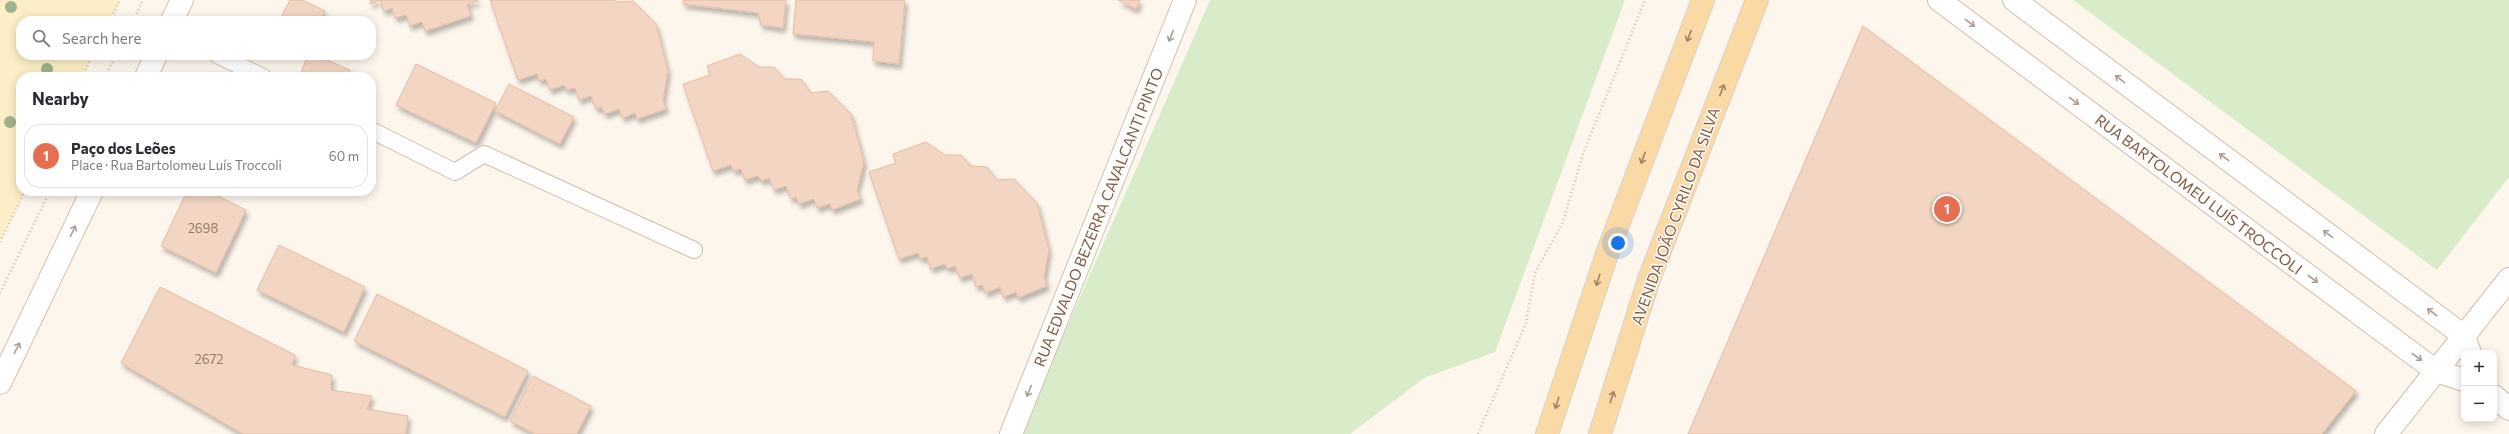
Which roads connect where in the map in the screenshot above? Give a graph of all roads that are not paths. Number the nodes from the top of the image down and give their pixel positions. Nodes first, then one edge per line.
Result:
1 (182, 0) edge
2 (1185, 0) edge
3 (1703, 0) edge
4 (1757, 0) edge
5 (1939, 0) edge
6 (2014, 0) edge
7 (174, 16) edge
8 (154, 60) edge
9 (227, 60) edge
10 (148, 72) edge
11 (253, 72) edge
12 (376, 132) edge
13 (90, 196) edge
14 (694, 250) dead end
15 (2509, 279) edge
16 (2467, 344) edge
17 (2436, 371) junction
18 (2461, 379) edge
19 (0, 383) edge
20 (2497, 399) edge
21 (2509, 409) edge
22 (1011, 434) edge
23 (1547, 434) edge
24 (1600, 434) edge
25 (2386, 434) edge

1 - 7 street
2 -> 22 street, RUA EDVALDO BEZERRA CAVALCANTI PINTO
3 -> 23 main road
24 -> 4 main road, AVENIDA JOÃO CYRILO DA SILVA
5 -> 17 street, RUA BARTOLOMEU LUÍS TROCCOLI
16 -> 6 street
8 - 10 street
9 - 11 lane
12 - 14 lane
19 -> 13 street
15 - 16 street
16 - 17 street
17 - 18 street, RUA BARTOLOMEU LUÍS TROCCOLI
17 - 25 street
20 - 21 street

